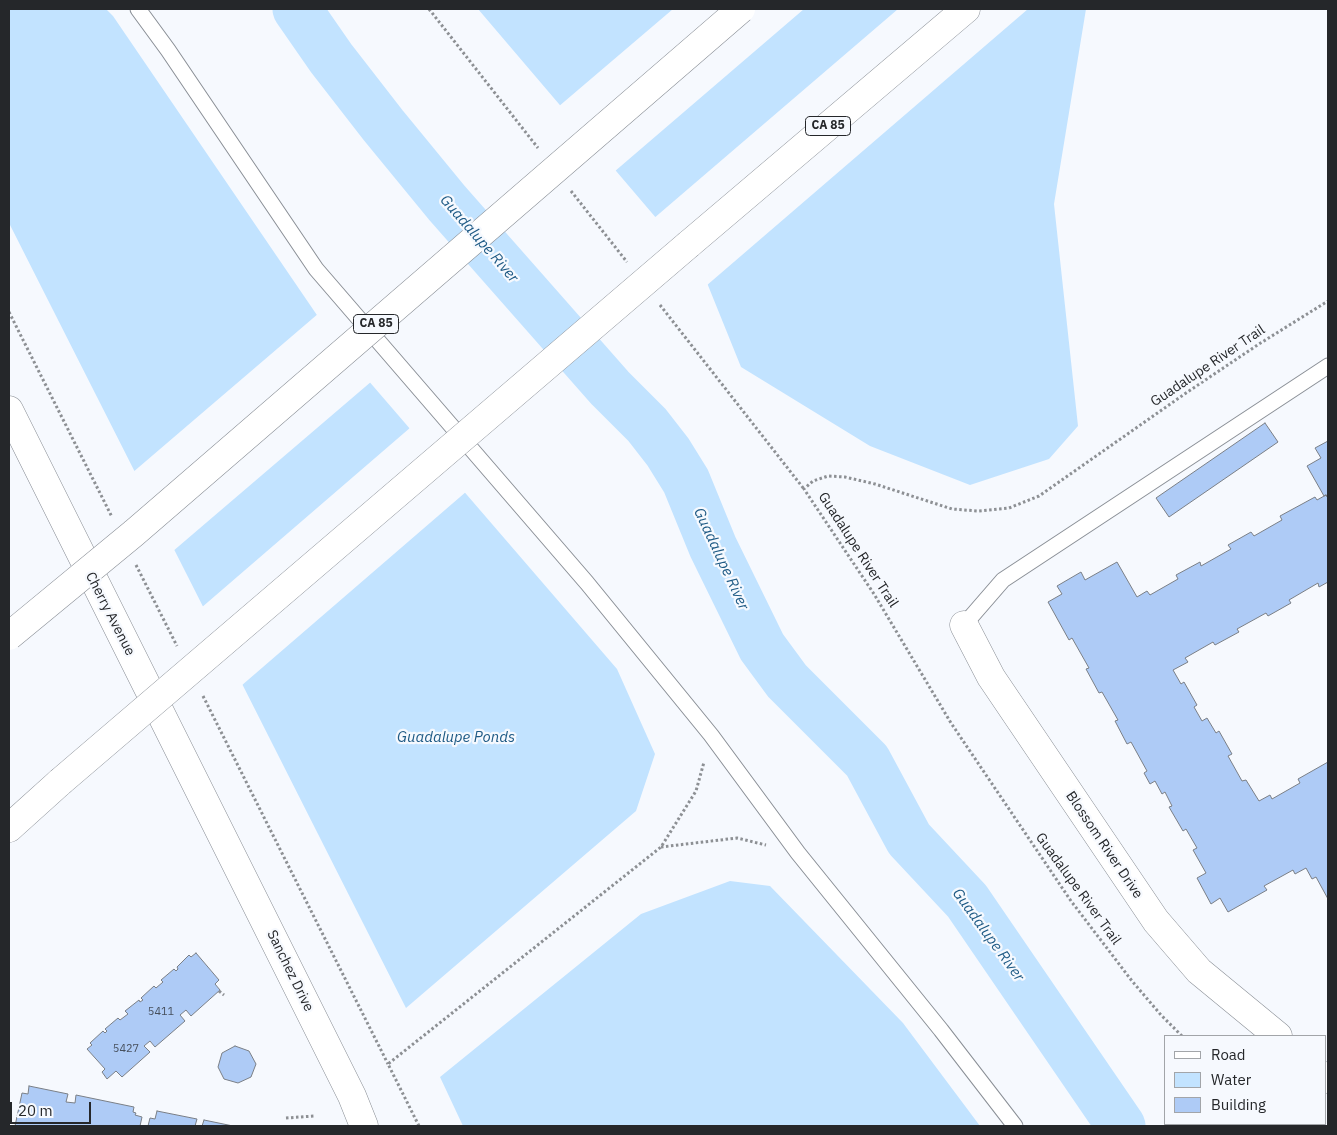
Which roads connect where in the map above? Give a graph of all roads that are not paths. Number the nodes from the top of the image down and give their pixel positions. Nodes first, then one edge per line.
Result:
1 (138, 9) edge
2 (741, 9) edge
3 (966, 9) edge
4 (1328, 366) edge
5 (9, 410) edge
6 (964, 625) joint
7 (9, 636) edge
8 (212, 817) joint
9 (9, 828) edge
10 (1277, 1035) edge
11 (364, 1126) edge
12 (1015, 1126) edge

1 - 12 lane
2 - 7 main road, CA 85, bridge
3 - 9 main road, CA 85, bridge
4 - 6 lane
5 - 8 main road, Cherry Avenue
6 - 10 main road, Blossom River Drive
8 - 11 main road, Sanchez Drive

